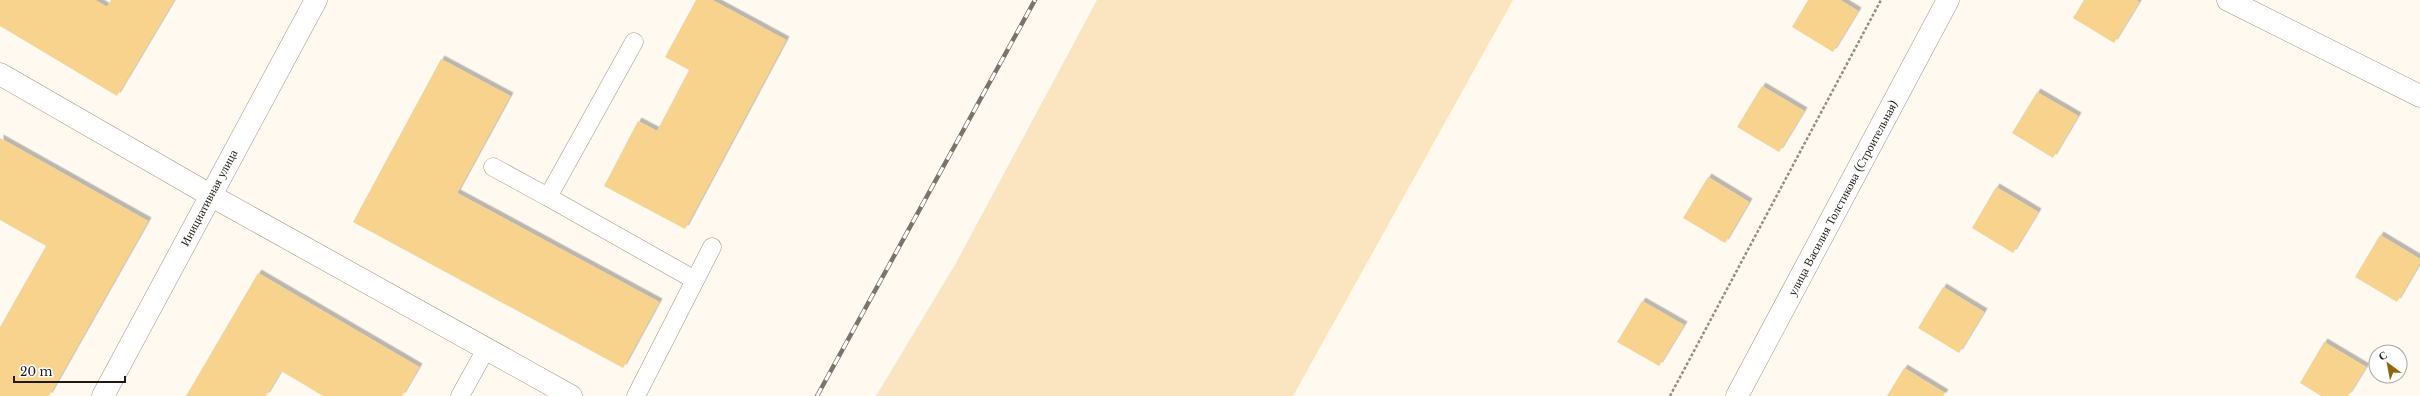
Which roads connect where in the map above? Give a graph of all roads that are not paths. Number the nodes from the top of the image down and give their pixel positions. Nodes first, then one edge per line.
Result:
1 (316, 0) edge
2 (1948, 0) edge
3 (2228, 0) edge
4 (634, 42) dead end
5 (0, 74) edge
6 (2420, 96) edge
7 (493, 167) dead end
8 (210, 195) junction
9 (548, 197) junction
10 (712, 247) dead end
11 (695, 280) junction
12 (486, 349) junction
13 (102, 396) edge
14 (460, 396) edge
15 (571, 396) edge
16 (636, 396) edge
17 (1737, 396) edge

1 - 8 street, Инициативная улица
2 - 17 street, улица Василия Толстикова (Строительная)
3 - 6 street
4 - 9 lane
5 - 8 street
7 - 9 lane
8 - 12 street
8 - 13 street, Инициативная улица
9 - 11 lane
10 - 11 lane
11 - 16 lane
12 - 14 lane
12 - 15 street

